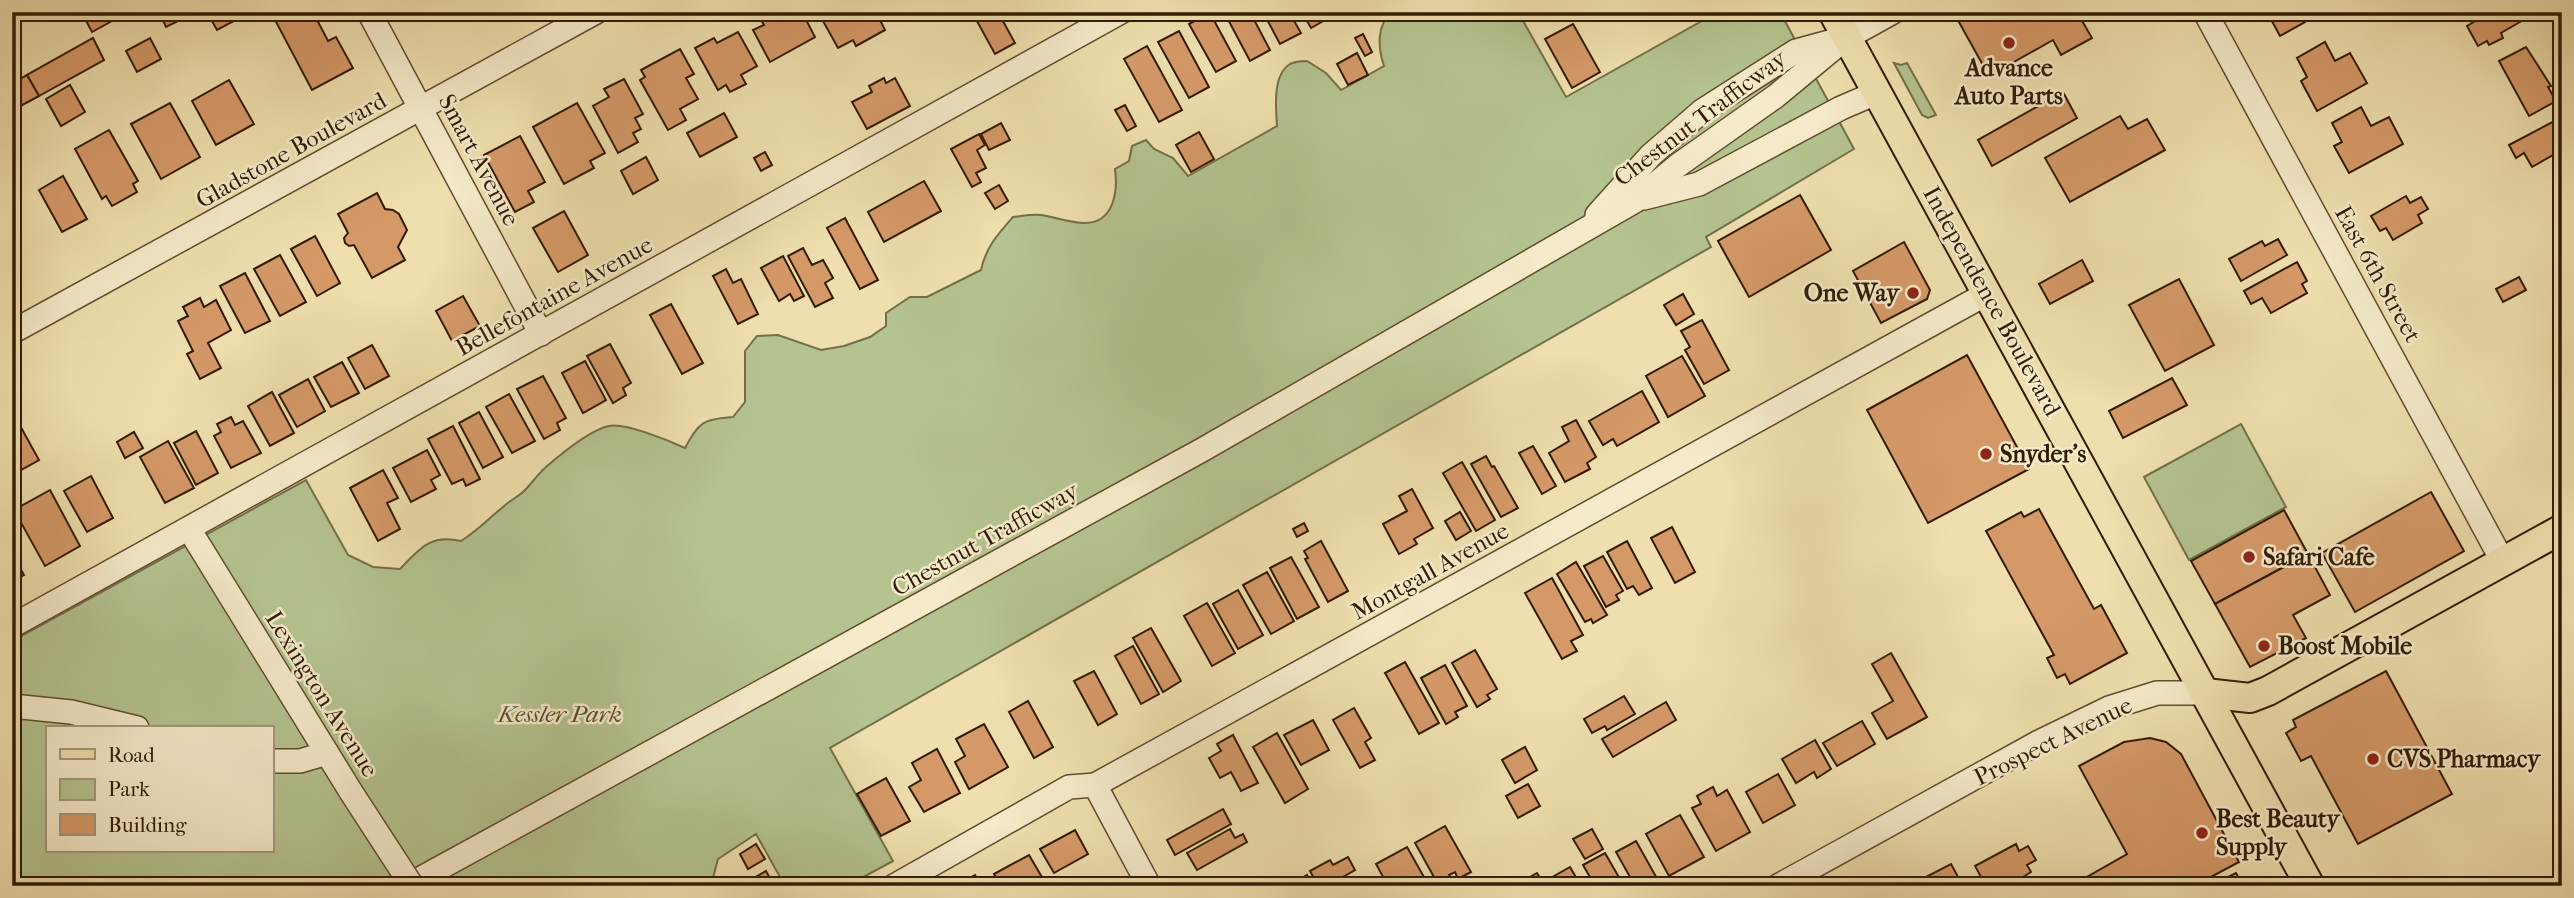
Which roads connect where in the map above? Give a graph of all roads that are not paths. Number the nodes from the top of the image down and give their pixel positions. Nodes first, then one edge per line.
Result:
1 (369, 12) edge
2 (596, 12) edge
3 (1833, 12) edge
4 (1894, 12) edge
5 (2205, 12) edge
6 (1115, 14) edge
7 (1846, 38) junction
8 (1876, 93) junction
9 (422, 108) junction
10 (1634, 201) junction
11 (1583, 230) junction
12 (1988, 293) junction
13 (12, 332) edge
14 (541, 334) junction
15 (189, 529) junction
16 (2561, 531) edge
17 (2503, 562) junction
18 (12, 625) edge
19 (2205, 693) junction
20 (12, 706) edge
21 (129, 726) edge
22 (327, 753) junction
23 (273, 761) edge
24 (1095, 785) junction
25 (410, 886) edge
26 (894, 886) edge
27 (1149, 886) edge
28 (1778, 886) edge
29 (2310, 886) edge

1 - 9 street, Smart Avenue
2 - 9 street, Gladstone Boulevard
3 - 7 main road, Independence Boulevard
4 - 7 street
5 - 17 street, East 6th Street
6 - 14 street, Bellefontaine Avenue
7 - 8 main road, Independence Boulevard
7 - 10 street, Chestnut Trafficway
7 - 11 street, Chestnut Trafficway
8 - 10 street
8 - 12 main road, Independence Boulevard
9 - 13 street, Gladstone Boulevard
9 - 14 street, Smart Avenue
10 - 11 street, Chestnut Trafficway
11 - 25 street, Chestnut Trafficway
12 - 19 main road, Independence Boulevard
12 - 24 street, Montgall Avenue
14 - 15 street, Bellefontaine Avenue
15 - 18 street, Bellefontaine Avenue
15 - 22 street, Lexington Avenue
16 - 17 main road, Prospect Avenue
17 - 19 main road, Prospect Avenue
19 - 28 street, Prospect Avenue
19 - 29 main road, Independence Boulevard
20 - 21 street
22 - 23 street
22 - 25 street, Lexington Avenue, bridge
24 - 26 street, Montgall Avenue
24 - 27 street

